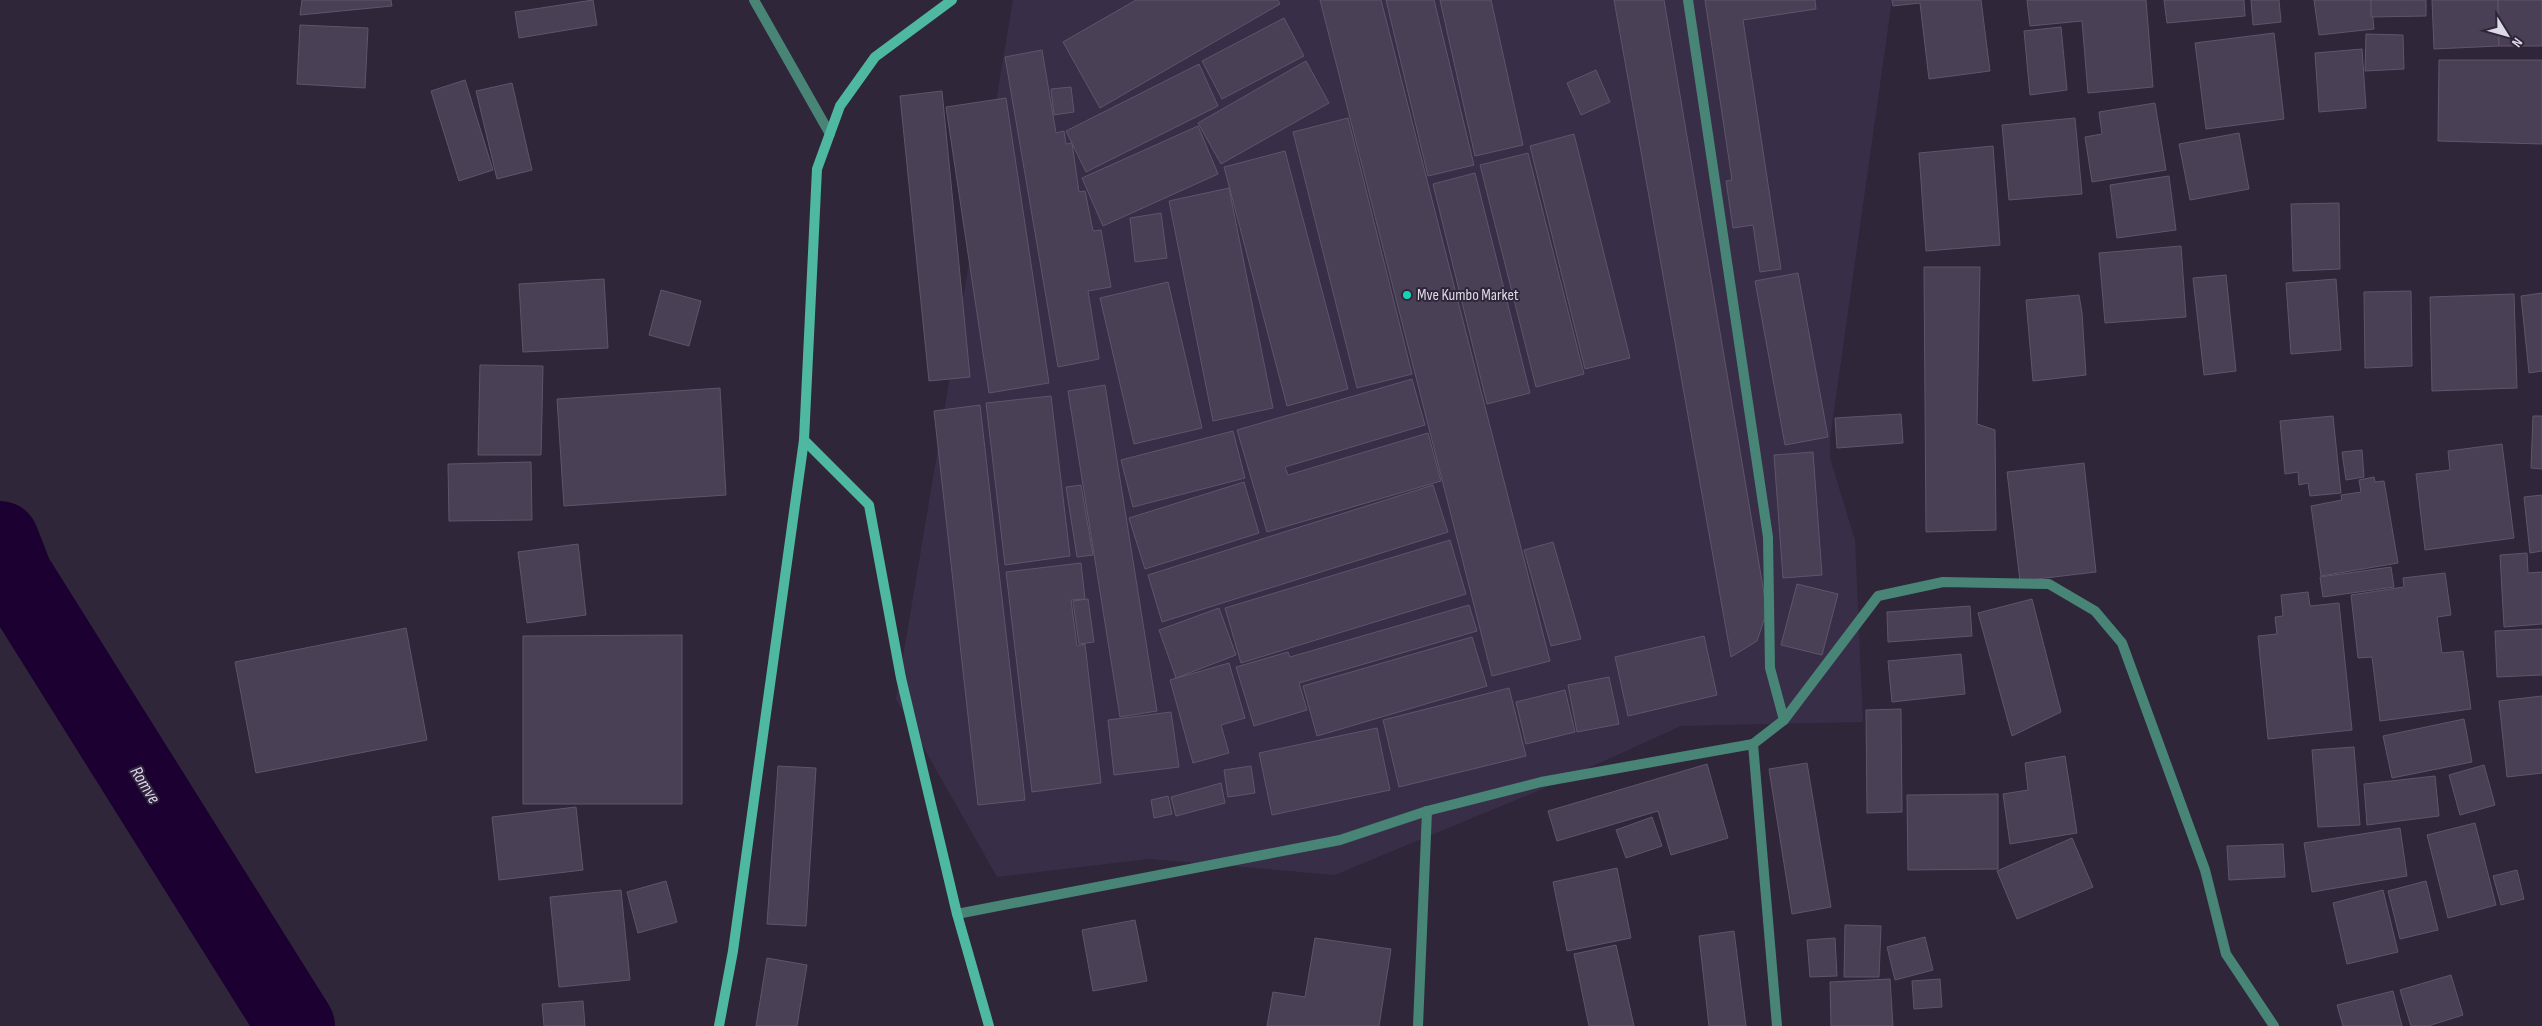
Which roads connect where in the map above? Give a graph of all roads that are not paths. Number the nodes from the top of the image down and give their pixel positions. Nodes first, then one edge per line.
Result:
1 (754, 0) edge
2 (952, 0) edge
3 (1688, 0) edge
4 (830, 134) junction
5 (804, 440) junction
6 (1784, 720) junction
7 (1753, 744) junction
8 (1427, 811) junction
9 (956, 914) junction
10 (719, 1026) edge
11 (989, 1026) edge
12 (1418, 1026) edge
13 (1778, 1026) edge
14 (2274, 1026) edge

1 - 4 street
2 - 4 main road
3 - 6 street
4 - 5 main road
5 - 9 main road
5 - 10 main road
6 - 7 street
6 - 14 street
7 - 8 street
7 - 13 street
8 - 9 street
8 - 12 street
9 - 11 main road

